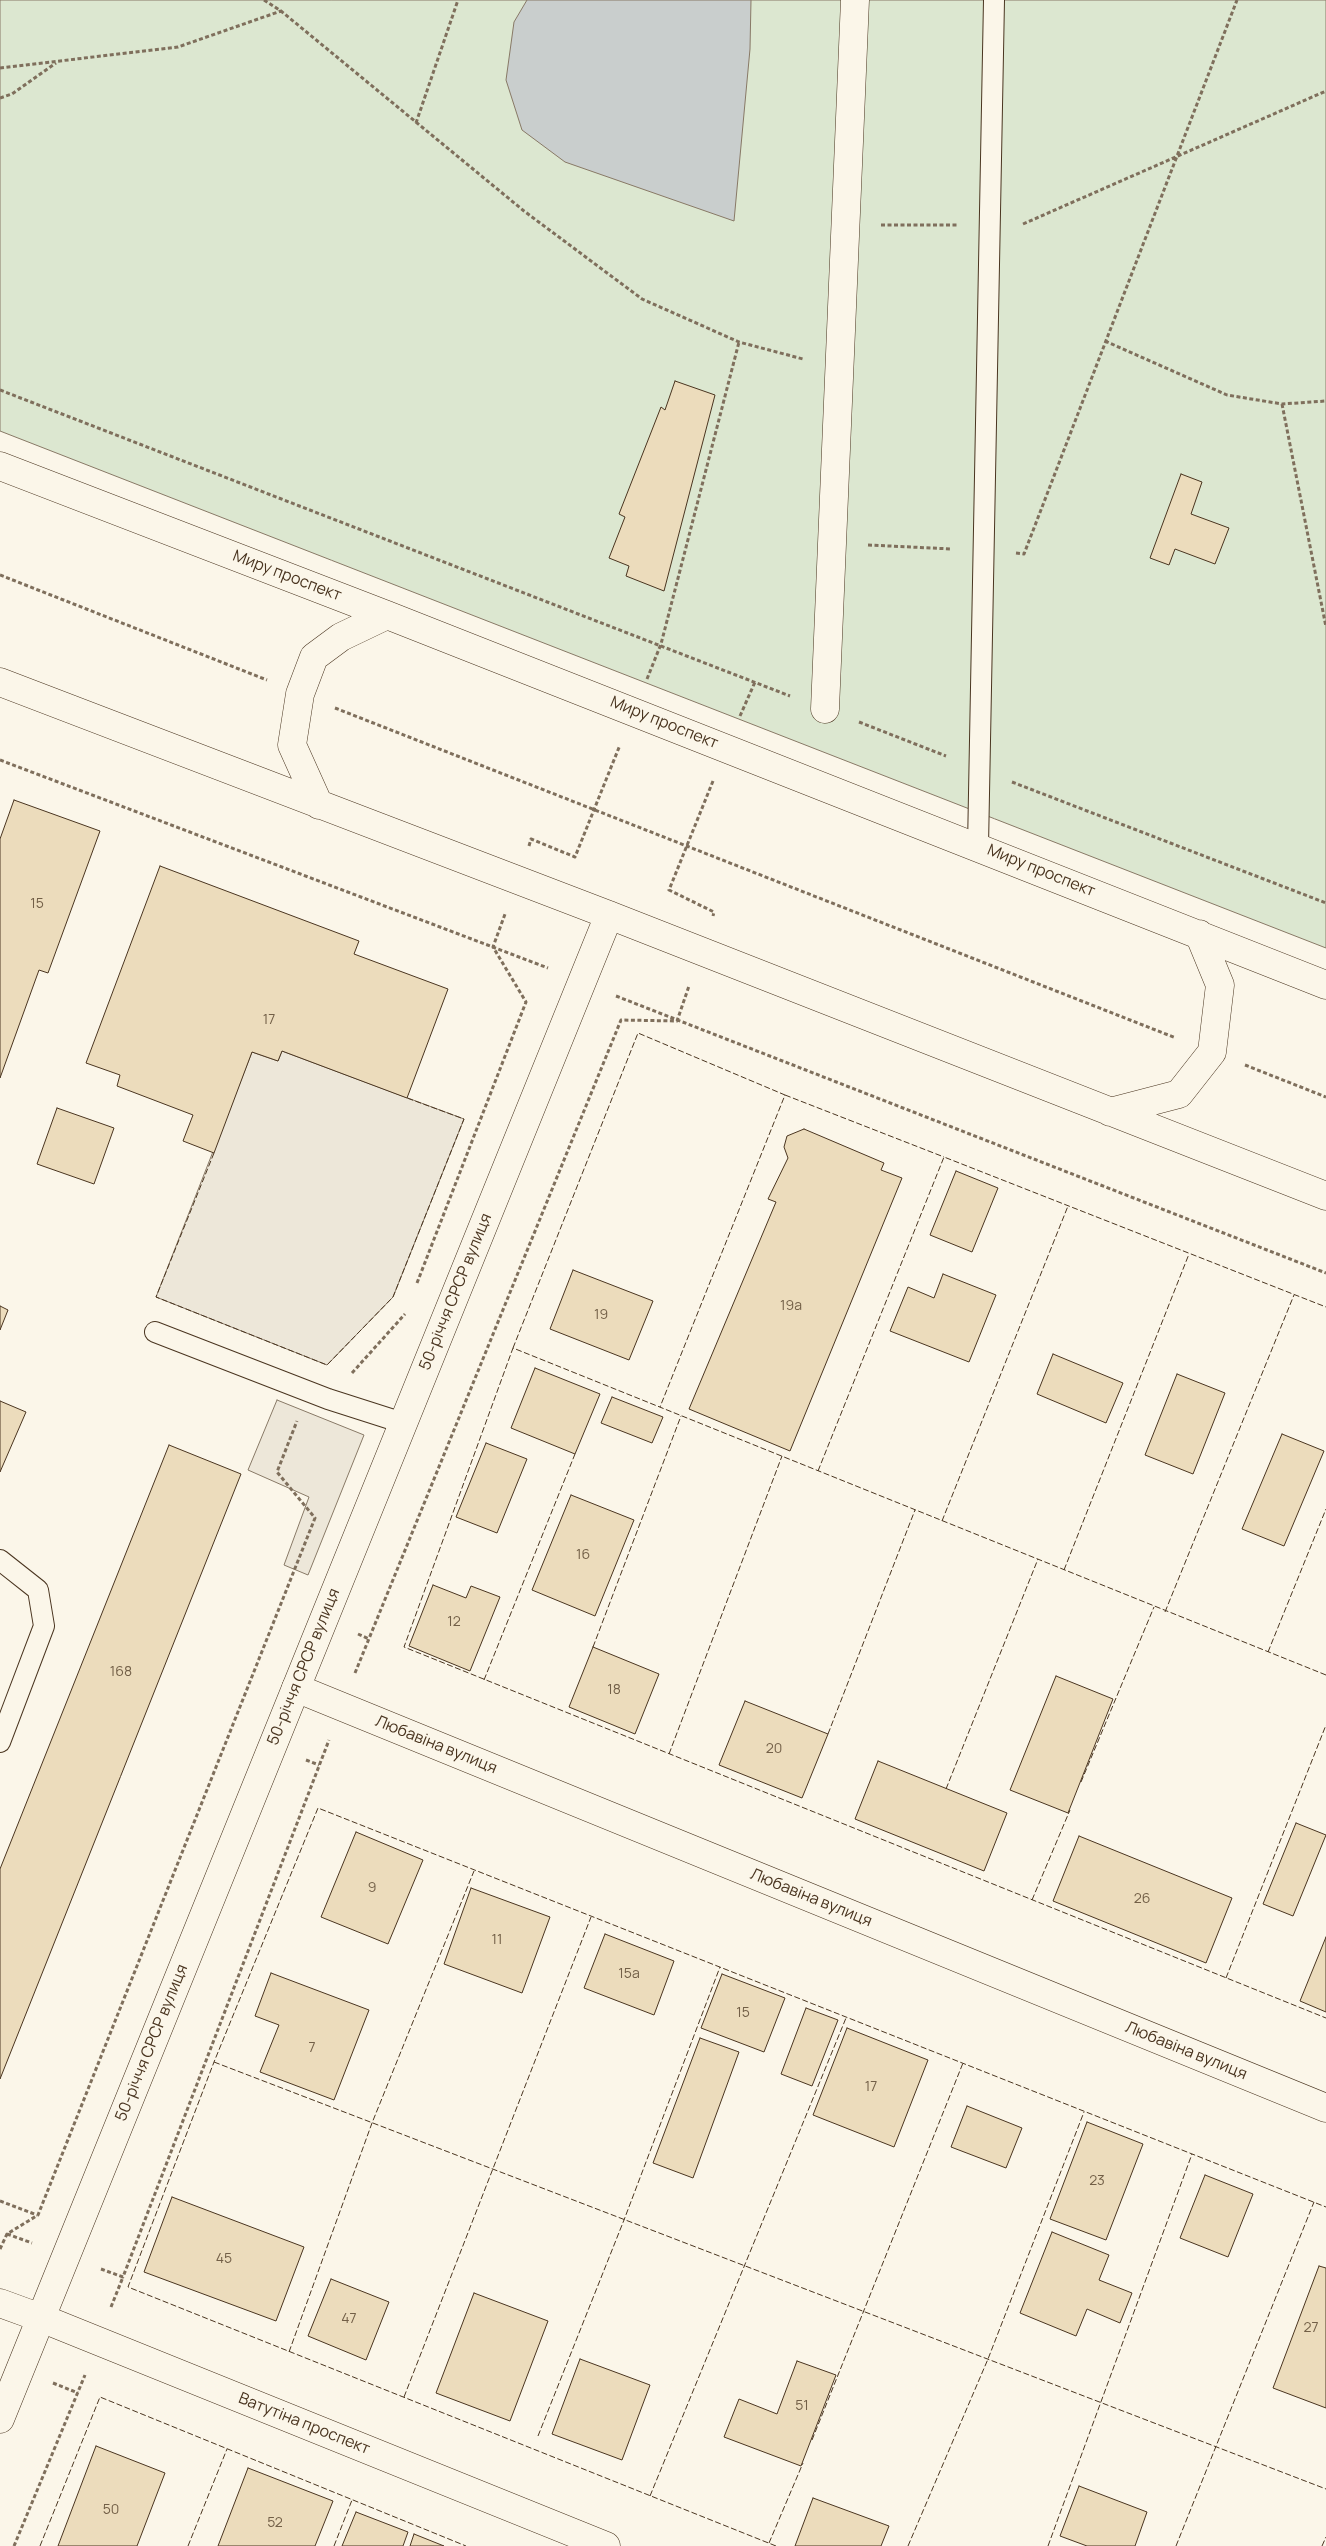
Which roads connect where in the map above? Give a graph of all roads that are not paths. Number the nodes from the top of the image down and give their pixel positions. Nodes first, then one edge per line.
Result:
1 (855, 0) edge
2 (994, 0) edge
3 (0, 466) edge
4 (387, 615) junction
5 (0, 682) edge
6 (825, 709) road end
7 (319, 805) junction
8 (978, 846) junction
9 (608, 915) junction
10 (1199, 934) junction
11 (1326, 985) edge
12 (1110, 1112) junction
13 (1326, 1196) edge
14 (155, 1332) dead end
15 (403, 1423) junction
16 (0, 1560) edge
17 (296, 1688) junction
18 (0, 1742) edge
19 (1326, 2108) edge
20 (0, 2303) edge
21 (41, 2318) junction
22 (0, 2419) edge
23 (606, 2546) edge

1 - 6 street
2 - 8 lane
3 - 4 street, Миру проспект
4 - 7 street
4 - 8 street, Миру проспект
5 - 7 street
7 - 9 street
8 - 10 street, Миру проспект
9 - 12 street
9 - 15 street, 50-річчя СРСР вулиця
10 - 11 street, Миру проспект
10 - 12 street
12 - 13 street
14 - 15 lane
15 - 17 street, 50-річчя СРСР вулиця
16 - 18 lane
17 - 19 street, Любавіна вулиця
17 - 21 street, 50-річчя СРСР вулиця
20 - 21 street, Ватутіна проспект
21 - 22 street, 50-річчя СРСР вулиця
21 - 23 street, Ватутіна проспект

